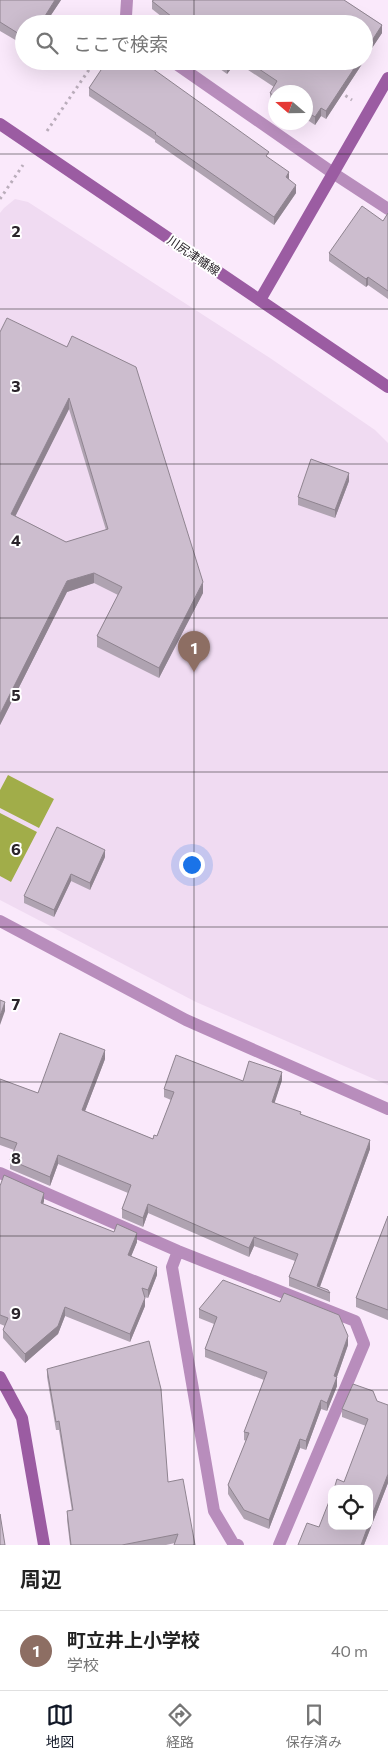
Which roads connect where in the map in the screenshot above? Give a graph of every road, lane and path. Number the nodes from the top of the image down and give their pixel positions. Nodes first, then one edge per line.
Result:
1 (127, 0) edge
2 (126, 15) edge
3 (185, 70) edge
4 (388, 78) edge
5 (336, 89) edge
6 (368, 111) junction
7 (0, 124) edge
8 (333, 173) junction
9 (388, 209) edge
10 (260, 300) junction
11 (388, 387) edge
12 (0, 921) edge
13 (388, 1109) edge
14 (0, 1173) edge
15 (178, 1251) junction
16 (0, 1377) edge
17 (44, 1545) edge
18 (238, 1545) edge
19 (279, 1545) edge

1 - 2 street
3 - 8 street
4 - 6 main road
5 - 6 path
6 - 8 main road
7 - 10 main road, 川尻津幡線
8 - 9 street
8 - 10 main road
10 - 11 main road, 川尻津幡線
12 - 13 street
14 - 15 street
15 - 18 street
15 - 19 street
16 - 17 main road

